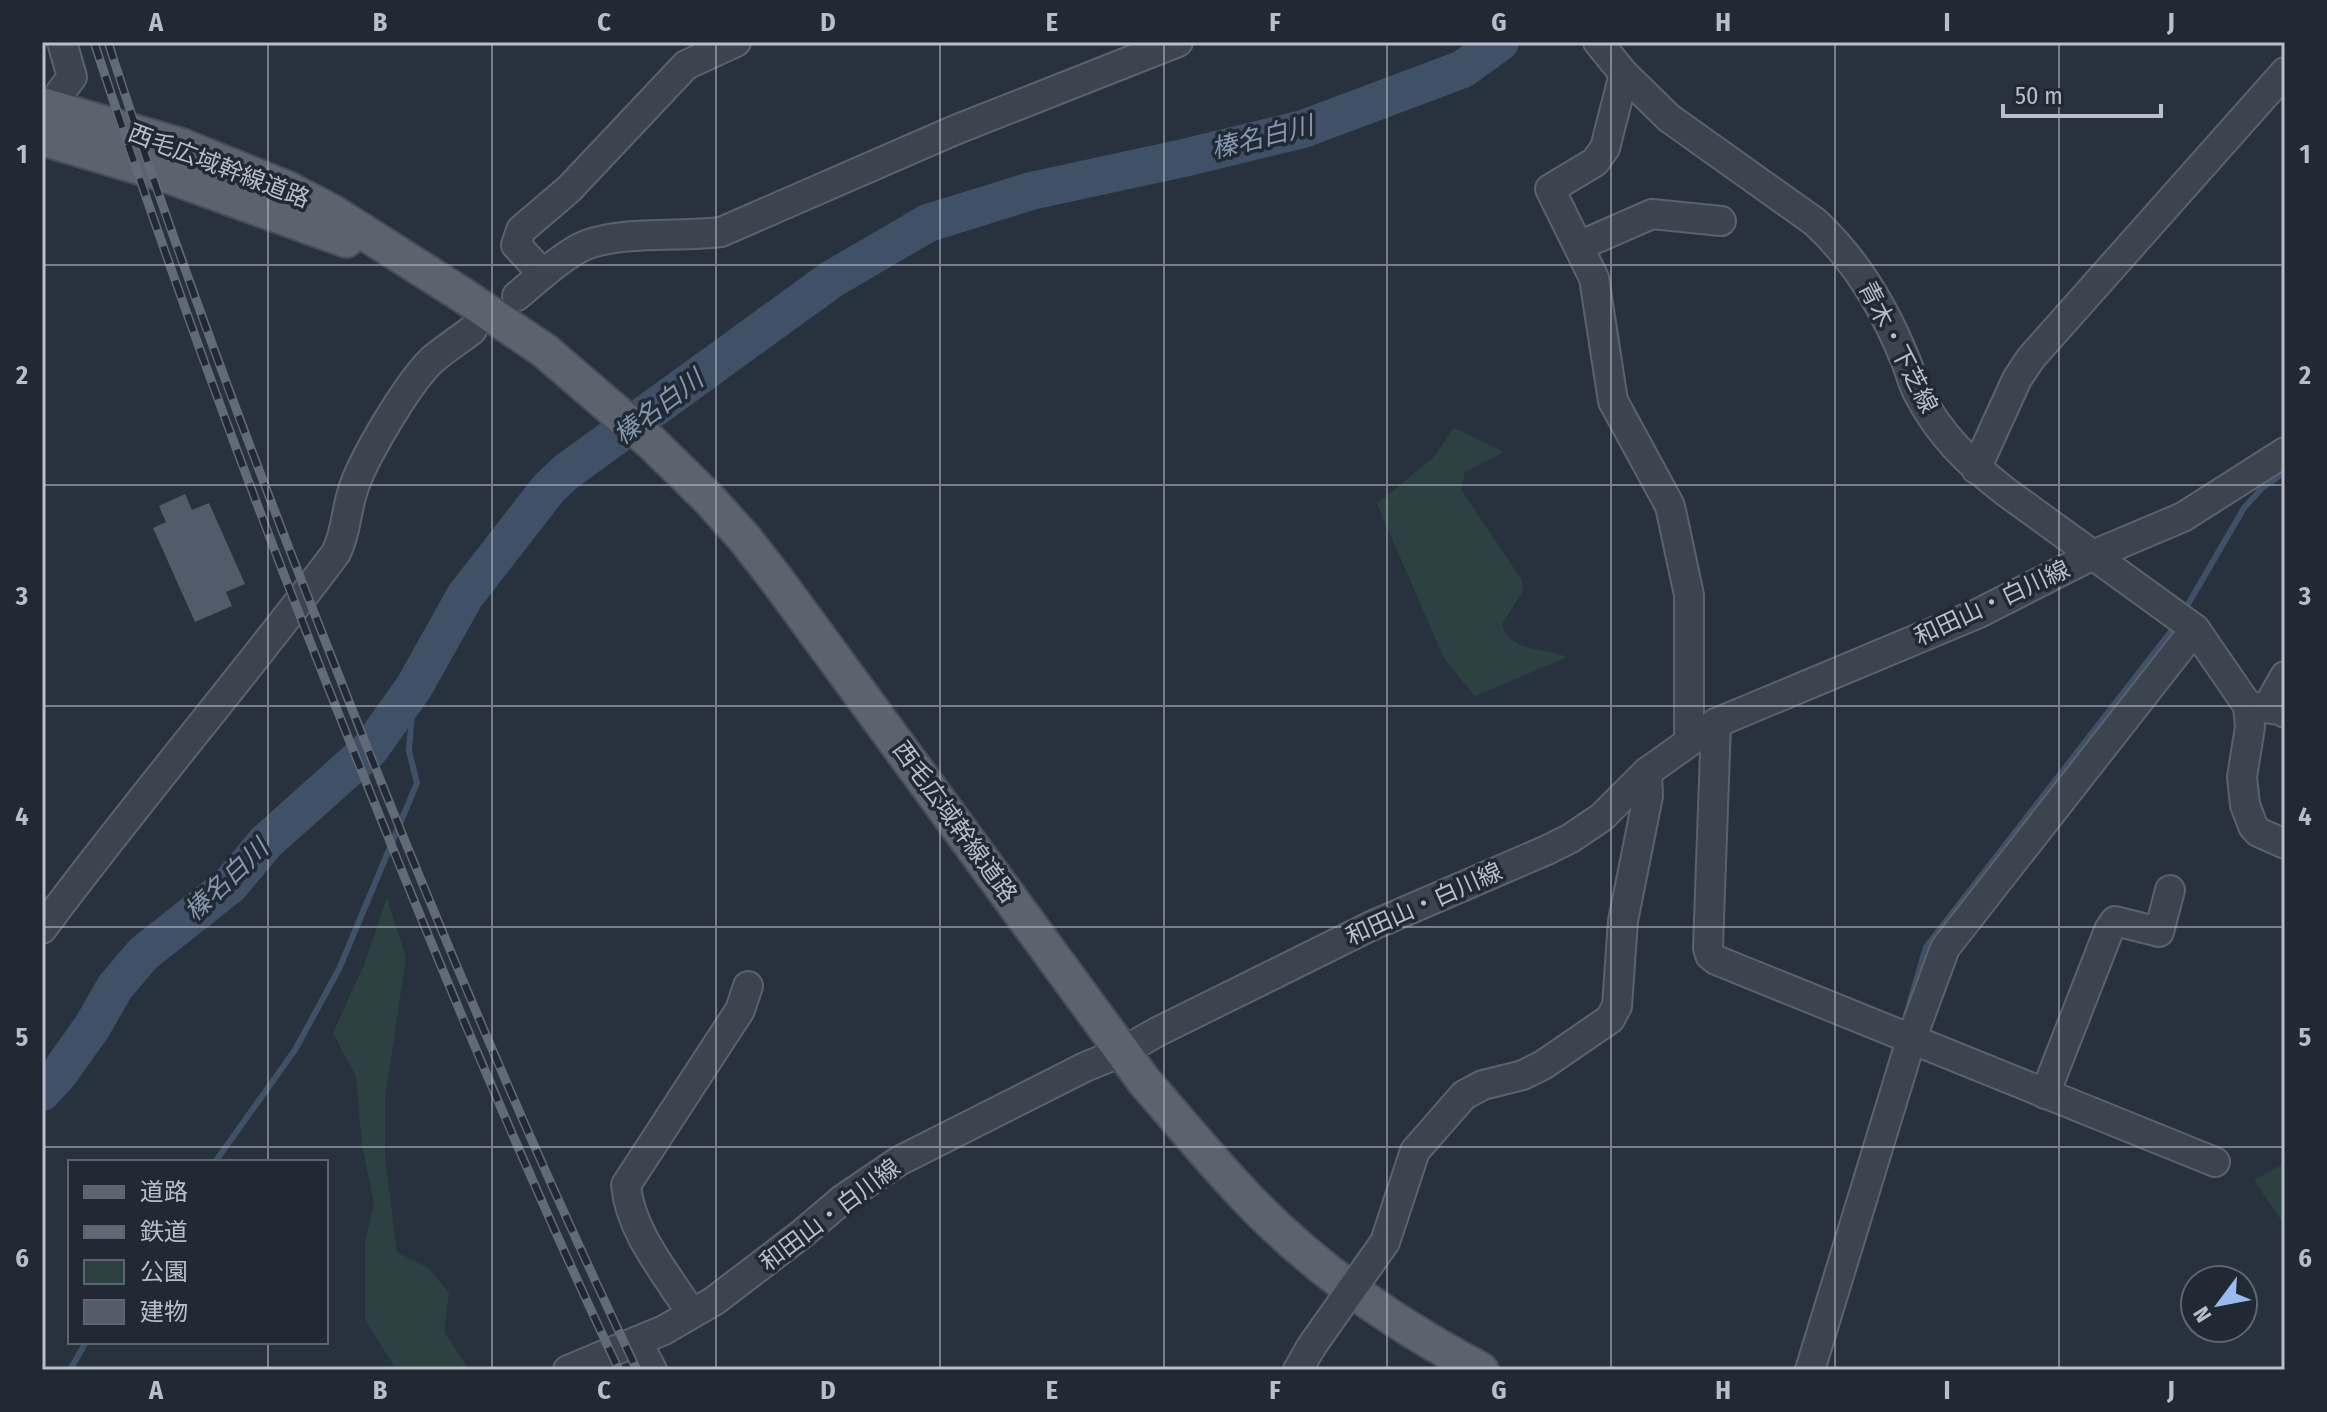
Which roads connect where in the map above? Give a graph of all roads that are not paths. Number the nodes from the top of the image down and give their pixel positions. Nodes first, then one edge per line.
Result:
1 (62, 42) edge
2 (736, 42) edge
3 (1178, 42) edge
4 (1598, 42) edge
5 (2285, 72) edge
6 (1624, 74) junction
7 (46, 117) edge
8 (1721, 221) dead end
9 (1579, 246) junction
10 (543, 274) junction
11 (517, 296) dead end
12 (472, 330) dead end
13 (2285, 452) edge
14 (1976, 469) junction
15 (2093, 555) junction
16 (2195, 629) junction
17 (2285, 676) edge
18 (2267, 709) edge
19 (1716, 723) junction
20 (1689, 740) junction
21 (1647, 772) junction
22 (2285, 844) edge
23 (2170, 890) dead end
24 (42, 929) edge
25 (748, 986) dead end
26 (1911, 1040) junction
27 (1124, 1051) junction
28 (2045, 1094) junction
29 (2215, 1162) dead end
30 (691, 1313) junction
31 (637, 1341) junction
32 (1304, 1359) edge
33 (568, 1370) edge
34 (652, 1370) edge
35 (1481, 1370) edge
36 (1810, 1370) edge

1 - 7 street
2 - 10 street
3 - 10 street
4 - 6 street, 青木・下芝線
5 - 14 street
6 - 9 street
6 - 14 street, 青木・下芝線
7 - 27 main road, 西毛広域幹線道路
8 - 9 street
9 - 20 street
10 - 11 street
12 - 24 street
13 - 15 street, 和田山・白川線
14 - 15 street, 青木・下芝線
15 - 16 street, 青木・下芝線
15 - 19 street, 和田山・白川線
16 - 18 street, 青木・下芝線
16 - 26 street
17 - 18 street
18 - 22 street
19 - 20 street, 和田山・白川線
19 - 26 street
20 - 21 street, 和田山・白川線
21 - 27 street, 和田山・白川線
21 - 32 street, bridge
23 - 28 street
25 - 30 street
26 - 28 street
26 - 36 street
27 - 30 street, 和田山・白川線
27 - 35 main road, 西毛広域幹線道路
28 - 29 street
30 - 31 street, 和田山・白川線
31 - 33 street, 和田山・白川線
31 - 34 street

